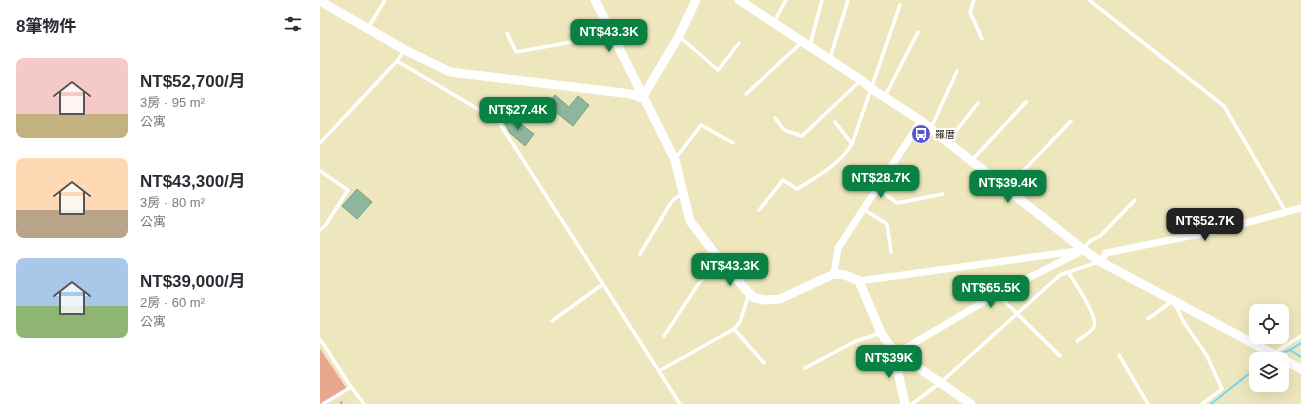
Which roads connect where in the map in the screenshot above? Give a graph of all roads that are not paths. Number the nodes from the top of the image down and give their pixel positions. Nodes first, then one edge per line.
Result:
1 (385, 0) edge
2 (595, 0) edge
3 (696, 0) edge
4 (740, 0) edge
5 (786, 0) edge
6 (822, 0) edge
7 (848, 0) edge
8 (974, 0) edge
9 (1089, 0) edge
10 (320, 1) edge
11 (900, 5) dead end
12 (774, 22) junction
13 (368, 29) junction
14 (918, 32) dead end
15 (507, 33) dead end
16 (612, 35) junction
17 (679, 36) junction
18 (982, 39) dead end
19 (739, 43) dead end
20 (806, 44) junction
21 (404, 50) junction
22 (829, 59) junction
23 (396, 61) junction
24 (957, 71) dead end
25 (862, 80) junction
26 (872, 89) junction
27 (746, 94) dead end
28 (884, 97) junction
29 (642, 98) junction
30 (1026, 102) dead end
31 (978, 103) dead end
32 (775, 118) dead end
33 (921, 121) junction
34 (1071, 121) dead end
35 (835, 122) dead end
36 (930, 129) junction
37 (947, 142) junction
38 (320, 143) edge
39 (733, 143) dead end
40 (852, 144) junction
41 (675, 160) junction
42 (972, 161) junction
43 (320, 171) edge
44 (877, 188) junction
45 (1007, 189) junction
46 (683, 194) junction
47 (943, 194) dead end
48 (1135, 200) dead end
49 (1301, 208) edge
50 (863, 209) junction
51 (759, 210) dead end
52 (1286, 212) junction
53 (320, 230) edge
54 (1084, 250) junction
55 (891, 252) dead end
56 (640, 254) dead end
57 (1101, 262) junction
58 (722, 263) junction
59 (1068, 272) junction
60 (834, 274) junction
61 (859, 281) junction
62 (603, 284) junction
63 (749, 293) junction
64 (997, 294) junction
65 (1173, 300) junction
66 (1018, 314) junction
67 (1148, 319) dead end
68 (552, 321) dead end
69 (734, 329) junction
70 (881, 333) junction
71 (664, 336) dead end
72 (1301, 336) edge
73 (320, 339) edge
74 (1077, 341) dead end
75 (893, 350) junction
76 (1271, 352) edge
77 (1275, 352) edge
78 (1119, 355) dead end
79 (1060, 356) dead end
80 (1289, 362) edge
81 (764, 363) dead end
82 (805, 368) dead end
83 (1301, 369) edge
84 (659, 371) junction
85 (940, 383) junction
86 (351, 387) junction
87 (323, 404) edge
88 (364, 404) edge
89 (680, 404) edge
90 (905, 404) edge
91 (912, 404) edge
92 (971, 404) edge
93 (1148, 404) edge
94 (1202, 404) edge

1 - 13 lane
2 - 16 street
3 - 17 street
4 - 12 street
5 - 12 lane
6 - 20 lane
7 - 22 lane
8 - 18 lane
9 - 52 lane
10 - 13 street
11 - 26 lane
12 - 20 street
13 - 21 street
14 - 28 lane
15 - 16 lane
16 - 29 street
17 - 19 lane
17 - 29 street
20 - 22 street
20 - 27 lane
21 - 23 lane
21 - 29 street
22 - 25 street
23 - 38 lane
23 - 62 lane
24 - 36 lane
25 - 26 street
25 - 32 lane
26 - 28 street
26 - 40 lane
28 - 33 street
29 - 41 street
30 - 42 lane
31 - 37 lane
33 - 36 street
33 - 44 street
34 - 45 lane
35 - 40 lane
36 - 37 street
37 - 42 street
39 - 41 lane
40 - 51 lane
41 - 46 street
42 - 45 street
43 - 53 lane
44 - 47 lane
44 - 50 street
45 - 54 street
46 - 56 lane
46 - 58 street
48 - 54 lane
49 - 52 street
50 - 55 lane
50 - 60 street
52 - 57 street
54 - 57 street
54 - 61 street
54 - 64 street
57 - 59 lane
57 - 65 street
58 - 63 street
58 - 71 lane
59 - 66 lane
59 - 74 lane
60 - 61 street
60 - 63 street
61 - 70 street
62 - 68 lane
62 - 84 lane
63 - 69 lane
64 - 66 lane
64 - 75 street
65 - 67 lane
65 - 76 street
65 - 94 lane
66 - 79 lane
66 - 85 lane
69 - 81 lane
69 - 84 lane
70 - 75 street
70 - 82 lane
72 - 77 lane
73 - 86 lane
75 - 85 street
75 - 90 street
78 - 93 lane
80 - 83 street
84 - 89 lane
85 - 91 lane
85 - 92 street
86 - 87 lane
86 - 88 lane

